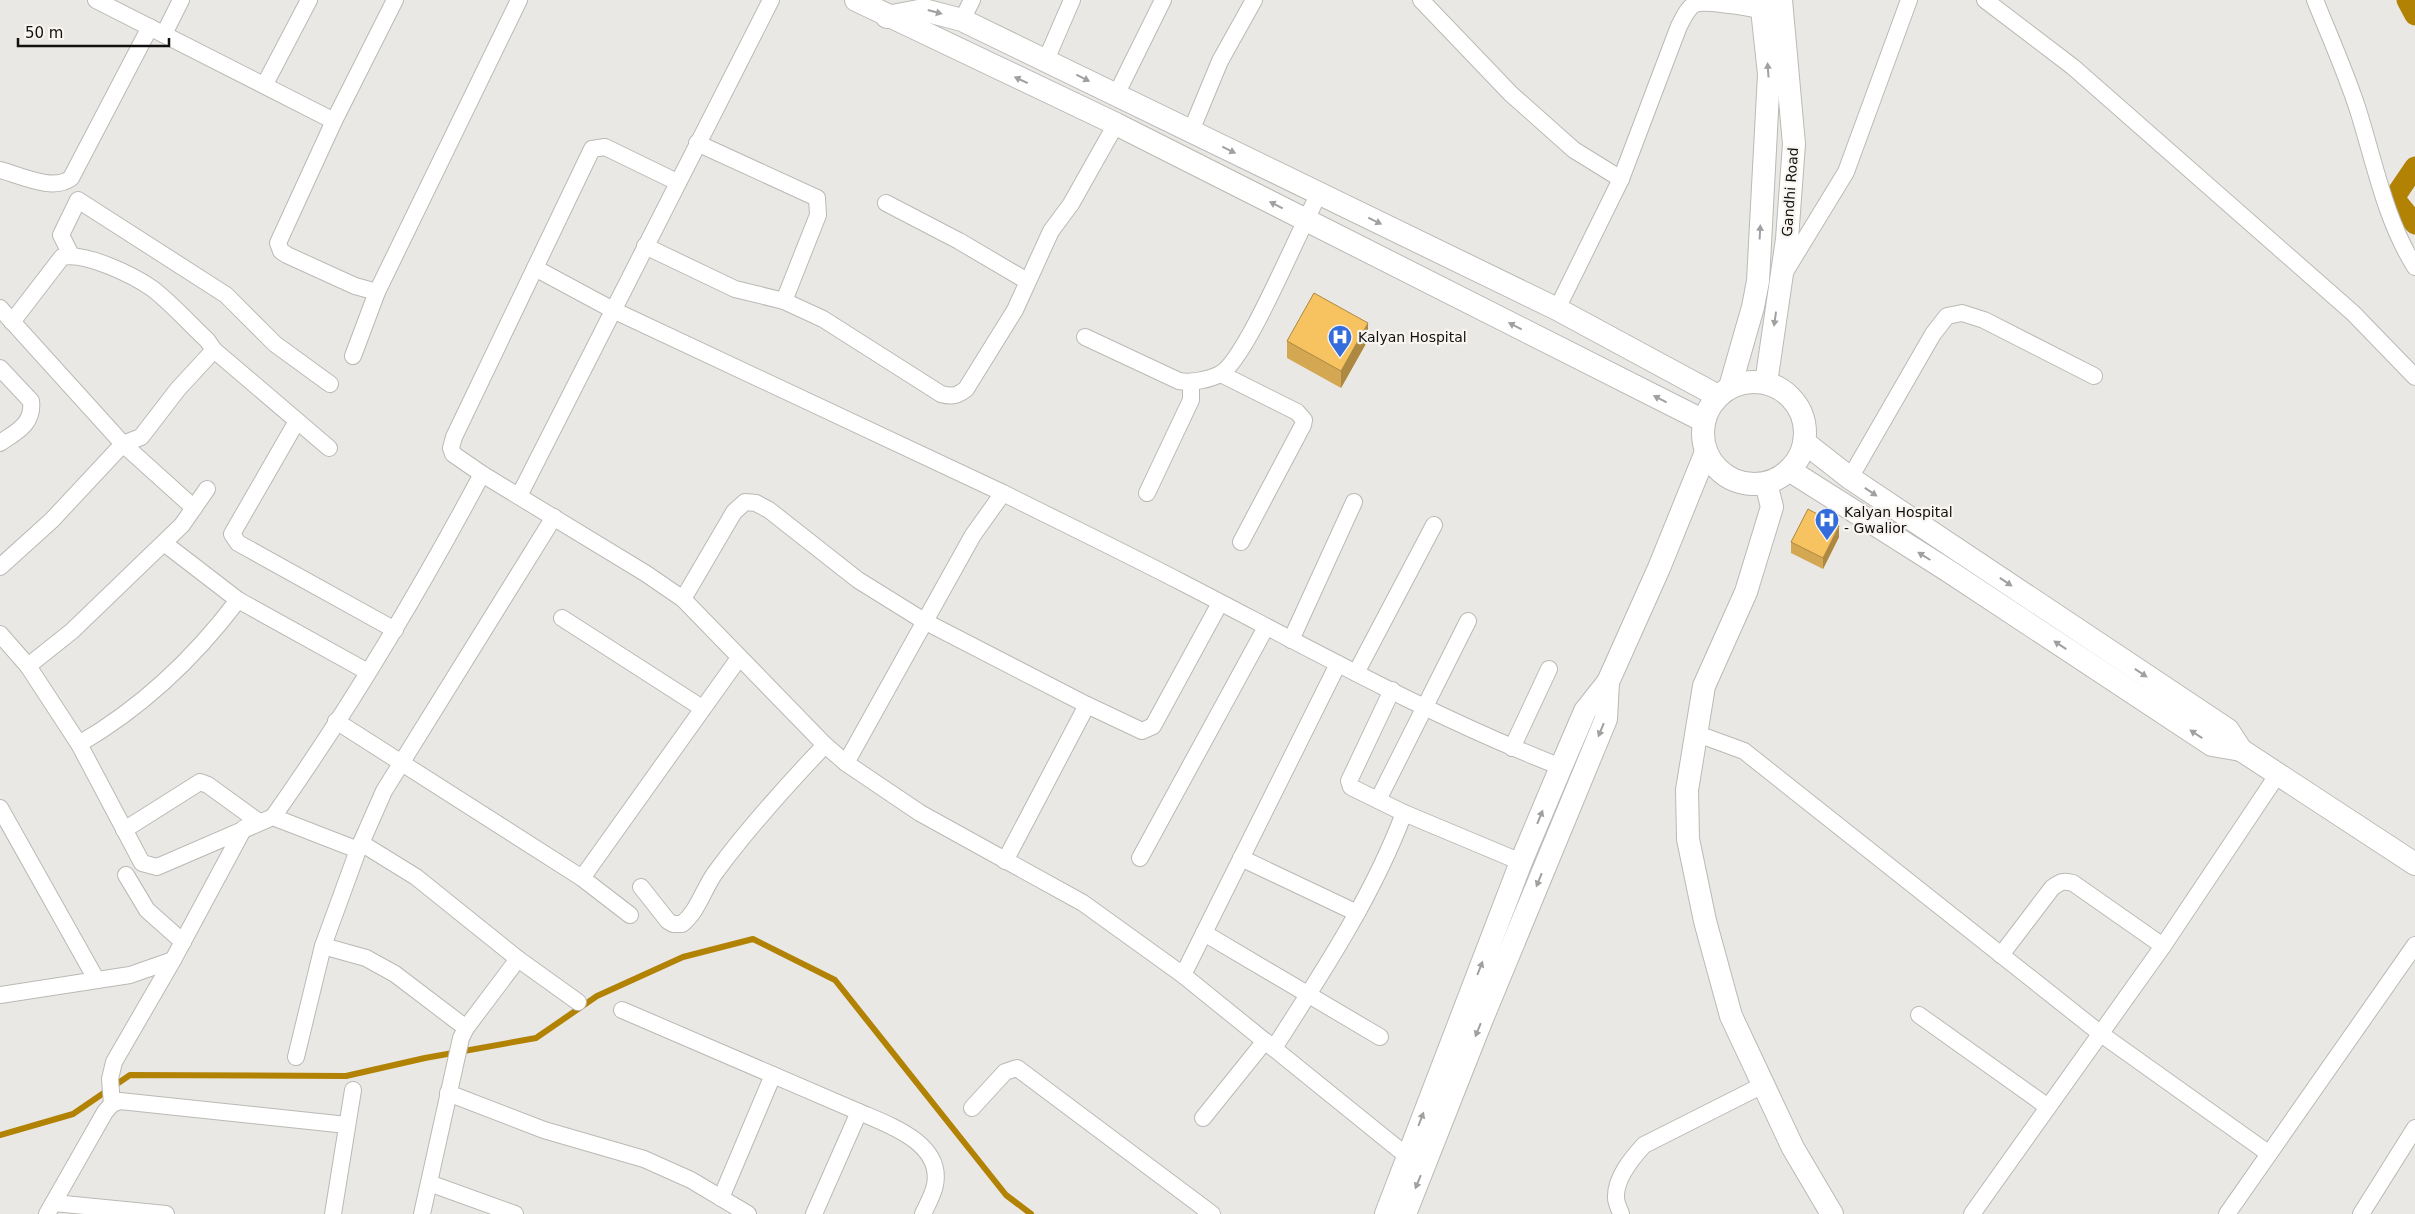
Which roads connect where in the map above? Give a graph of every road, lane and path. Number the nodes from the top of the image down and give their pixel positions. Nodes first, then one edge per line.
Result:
1 (96, 0) edge
2 (181, 0) edge
3 (309, 0) edge
4 (395, 0) edge
5 (519, 0) edge
6 (771, 0) edge
7 (856, 0) edge
8 (972, 0) edge
9 (1072, 0) edge
10 (1163, 0) edge
11 (1254, 0) edge
12 (1421, 0) edge
13 (1909, 0) edge
14 (1986, 0) edge
15 (2316, 0) edge
16 (1768, 4) edge
17 (887, 17) junction
18 (962, 20) junction
19 (157, 31) junction
20 (1046, 60) junction
21 (265, 84) junction
22 (1116, 95) junction
23 (334, 121) junction
24 (1116, 124) junction
25 (1191, 131) junction
26 (697, 143) junction
27 (0, 170) edge
28 (1620, 180) junction
29 (678, 182) junction
30 (1319, 194) junction
31 (886, 203) dead end
32 (1304, 220) junction
33 (645, 246) junction
34 (71, 255) junction
35 (2415, 267) edge
36 (535, 268) junction
37 (1782, 278) junction
38 (1027, 281) junction
39 (1758, 281) junction
40 (377, 292) junction
41 (784, 301) junction
42 (0, 308) edge
43 (1557, 309) junction
44 (613, 310) junction
45 (12, 322) junction
46 (1085, 337) dead end
47 (214, 350) junction
48 (353, 356) dead end
49 (0, 368) edge
50 (1221, 374) junction
51 (2094, 376) dead end
52 (2415, 378) edge
53 (1191, 382) junction
54 (1766, 383) junction
55 (330, 384) dead end
56 (1724, 392) junction
57 (297, 421) junction
58 (1704, 421) junction
59 (1804, 442) junction
60 (0, 443) edge
61 (123, 444) junction
62 (329, 448) dead end
63 (1706, 452) junction
64 (1789, 470) junction
65 (482, 474) junction
66 (1850, 478) junction
67 (1766, 483) junction
68 (208, 489) dead end
69 (1003, 493) junction
70 (1147, 493) dead end
71 (519, 496) junction
72 (1354, 502) dead end
73 (194, 508) junction
74 (554, 517) junction
75 (1434, 526) dead end
76 (164, 542) junction
77 (1241, 542) dead end
78 (0, 567) edge
79 (683, 599) junction
80 (238, 600) junction
81 (1220, 603) junction
82 (562, 618) dead end
83 (924, 621) junction
84 (1468, 621) dead end
85 (1266, 627) junction
86 (395, 630) junction
87 (0, 634) edge
88 (1291, 640) junction
89 (739, 658) junction
90 (1338, 664) junction
91 (28, 666) junction
92 (1548, 669) dead end
93 (368, 672) junction
94 (1356, 673) junction
95 (1608, 682) junction
96 (1392, 690) junction
97 (1087, 705) junction
98 (1426, 707) junction
99 (702, 708) junction
100 (336, 721) junction
101 (1695, 733) junction
102 (79, 744) junction
103 (825, 745) junction
104 (1512, 748) junction
105 (2241, 750) junction
106 (402, 761) junction
107 (846, 763) junction
108 (1560, 767) junction
109 (2278, 774) junction
110 (1378, 800) junction
111 (0, 808) edge
112 (1404, 812) junction
113 (258, 822) junction
114 (124, 830) junction
115 (359, 847) junction
116 (1140, 858) dead end
117 (1241, 858) junction
118 (1005, 861) junction
119 (1521, 862) junction
120 (2415, 864) edge
121 (126, 875) dead end
122 (582, 878) junction
123 (641, 887) dead end
124 (1357, 913) junction
125 (630, 915) dead end
126 (1204, 933) junction
127 (183, 942) junction
128 (2415, 945) edge
129 (323, 946) junction
130 (2163, 946) junction
131 (2001, 955) junction
132 (518, 959) junction
133 (173, 960) junction
134 (1183, 975) junction
135 (96, 979) junction
136 (1308, 993) junction
137 (0, 995) edge
138 (578, 1002) dead end
139 (622, 1010) dead end
140 (1919, 1015) dead end
141 (463, 1033) junction
142 (2101, 1034) junction
143 (1380, 1037) dead end
144 (1270, 1044) junction
145 (296, 1057) dead end
146 (773, 1075) junction
147 (1764, 1085) junction
148 (353, 1090) dead end
149 (448, 1093) junction
150 (112, 1104) junction
151 (972, 1108) dead end
152 (2048, 1108) junction
153 (858, 1112) junction
154 (1203, 1118) dead end
155 (347, 1125) junction
156 (2415, 1128) edge
157 (2268, 1153) junction
158 (1407, 1156) junction
159 (429, 1183) junction
160 (721, 1198) junction
161 (50, 1209) edge
162 (166, 1214) edge
163 (333, 1214) edge
164 (422, 1214) edge
165 (515, 1214) edge
166 (748, 1214) edge
167 (814, 1214) edge
168 (923, 1214) edge
169 (1212, 1214) edge
170 (1386, 1214) edge
171 (1405, 1214) edge
172 (1622, 1214) edge
173 (1831, 1214) edge
174 (1972, 1214) edge
175 (2227, 1214) edge
176 (2361, 1214) edge

1 - 19 street
2 - 19 street
3 - 21 street
4 - 23 street
5 - 40 street
6 - 26 street
7 - 17 main road
8 - 18 street
9 - 20 street
10 - 22 street
11 - 25 street
12 - 28 street
13 - 37 street
14 - 52 street
15 - 35 street
16 - 28 street
16 - 37 main road, Gandhi Road
39 -> 16 main road
17 -> 18 main road
24 -> 17 main road
18 - 20 main road
19 - 21 street
19 - 27 street
20 -> 22 main road
21 - 23 street
22 - 25 main road
23 - 40 street
32 -> 24 main road
24 - 38 street
25 -> 30 main road
26 - 29 street
26 - 41 street
28 - 43 street
29 - 33 street
29 - 36 street
30 - 32 street
30 -> 43 main road
31 - 38 street
32 - 50 street
58 -> 32 main road
33 - 41 street
33 - 44 street
34 - 45 street
34 - 47 street
34 - 55 street
36 - 44 street
36 - 65 street
37 - 39 street
37 -> 54 main road, Gandhi Road
38 - 41 street
39 - 56 main road
40 - 48 street
42 - 45 street
43 - 56 main road
44 - 69 street
44 - 71 street
45 - 61 street
46 - 53 street
47 - 57 street
47 - 61 street
49 - 60 street
50 - 53 street
50 - 77 street
51 - 66 street
53 - 70 street
54 - 56 main road
54 - 59 main road
56 - 58 main road
57 - 62 street
57 - 86 street
58 - 63 main road
59 - 64 main road
59 - 66 main road
61 - 73 street
61 - 78 street
63 - 67 main road
63 - 95 main road
64 - 67 main road
105 -> 64 main road
65 - 71 street
65 - 86 street
66 -> 105 main road
67 - 101 main road
68 - 73 street
69 - 81 street
69 - 83 street
71 - 74 street
72 - 88 street
73 - 76 street
74 - 79 street
74 - 106 street
75 - 94 street
76 - 80 street
76 - 91 street
79 - 83 street
79 - 89 street
80 - 93 street
80 - 102 street
81 - 85 street
81 - 97 street
82 - 99 street
83 - 97 street
83 - 107 street
84 - 98 street
85 - 88 street
85 - 116 street
86 - 93 street
87 - 91 street
88 - 90 street
89 - 99 street
89 - 103 street
90 - 94 street
90 - 117 street
91 - 102 street
92 - 104 street
93 - 100 street
94 - 96 street
95 - 108 main road
95 -> 171 main road
96 - 98 street
96 - 110 street
97 - 118 street
98 - 104 street
98 - 110 street
99 - 122 street
100 - 106 street
100 - 113 street
101 - 131 street
101 - 147 main road
102 - 114 street
103 - 107 street
103 - 123 street
104 - 108 street
105 - 109 main road
106 - 115 street
106 - 122 street
107 - 118 street
119 -> 108 main road
109 - 120 main road
109 - 130 street
110 - 112 street
111 - 135 street
112 - 119 street
112 - 124 street
113 - 114 street
113 - 114 street
113 - 115 street
113 - 127 street
115 - 129 street
115 - 132 street
117 - 124 street
117 - 126 street
118 - 134 street
158 -> 119 main road
121 - 127 street
122 - 125 street
124 - 136 street
126 - 134 street
126 - 136 street
127 - 133 street
128 - 157 street
129 - 141 street
129 - 145 street
130 - 131 street
130 - 142 street
131 - 142 street
132 - 138 street
132 - 141 street
133 - 135 street
133 - 150 street
134 - 144 street
135 - 137 street
136 - 143 street
136 - 144 street
139 - 146 street
140 - 152 street
141 - 149 street
142 - 152 street
142 - 157 street
144 - 154 street
144 - 158 street
146 - 153 street
146 - 160 street
147 - 172 street
147 - 173 main road
148 - 155 street
149 - 159 street
149 - 160 street
150 - 155 street
150 - 161 street
151 - 169 street
152 - 174 street
153 - 167 street
153 - 168 street
155 - 163 street
156 - 176 street
157 - 175 street
158 - 170 main road
159 - 164 street
159 - 165 street
160 - 166 street
161 - 162 street

